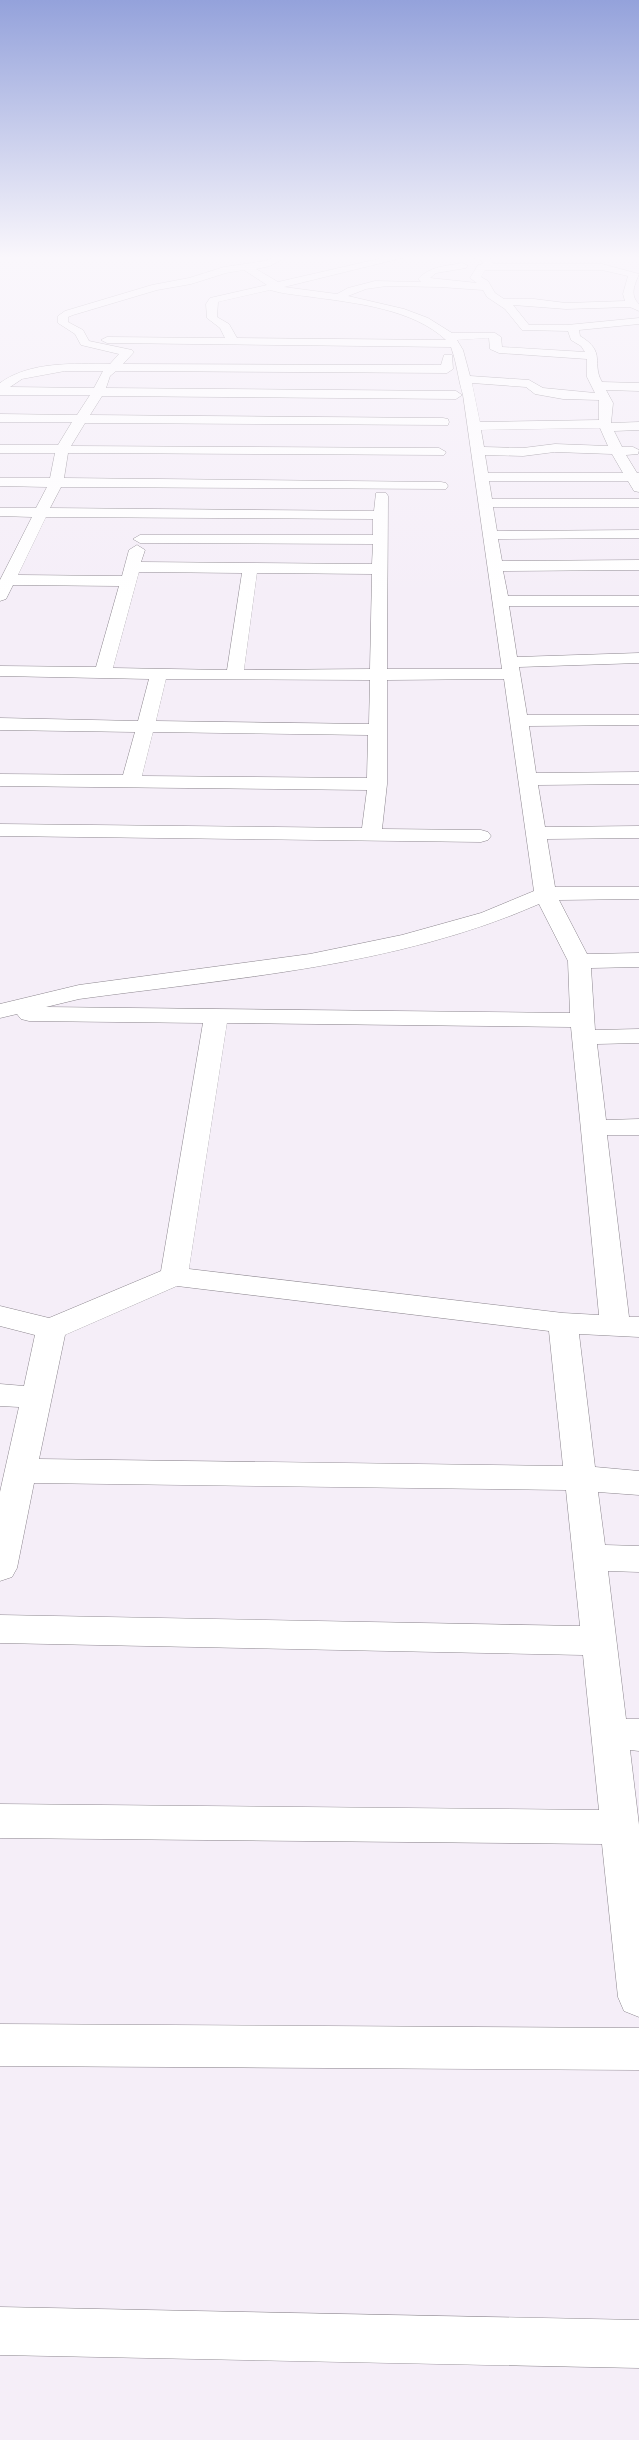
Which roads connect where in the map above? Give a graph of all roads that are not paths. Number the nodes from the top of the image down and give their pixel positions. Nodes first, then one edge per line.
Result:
1 (43, 370) edge
2 (110, 370) edge
3 (287, 370) edge
4 (460, 370) edge
5 (593, 370) edge
6 (460, 387) junction
7 (639, 387) edge
8 (0, 390) edge
9 (601, 391) junction
10 (98, 392) junction
11 (284, 393) junction
12 (0, 418) edge
13 (81, 419) junction
14 (282, 421) junction
15 (444, 422) dead end
16 (474, 426) junction
17 (606, 426) junction
18 (639, 426) edge
19 (0, 449) edge
20 (62, 449) junction
21 (277, 451) junction
22 (478, 451) junction
23 (617, 451) junction
24 (639, 451) edge
25 (439, 452) dead end
26 (482, 477) junction
27 (637, 481) edge
28 (0, 482) edge
29 (56, 482) junction
30 (274, 485) junction
31 (380, 485) junction
32 (441, 486) dead end
33 (486, 503) junction
34 (639, 503) edge
35 (0, 512) edge
36 (40, 512) junction
37 (146, 514) junction
38 (380, 515) junction
39 (639, 534) edge
40 (490, 535) junction
41 (140, 539) junction
42 (380, 540) junction
43 (639, 565) edge
44 (495, 566) junction
45 (250, 568) junction
46 (379, 569) junction
47 (130, 574) junction
48 (8, 580) junction
49 (0, 596) edge
50 (500, 601) junction
51 (639, 601) edge
52 (639, 658) edge
53 (511, 668) junction
54 (0, 671) edge
55 (103, 674) junction
56 (159, 674) junction
57 (378, 674) junction
58 (235, 675) junction
59 (639, 720) edge
60 (519, 721) junction
61 (0, 724) edge
62 (146, 727) junction
63 (378, 730) junction
64 (639, 778) edge
65 (528, 779) junction
66 (0, 780) edge
67 (131, 781) junction
68 (378, 784) junction
69 (0, 830) edge
70 (639, 832) edge
71 (536, 833) junction
72 (371, 834) junction
73 (481, 836) dead end
74 (639, 893) edge
75 (545, 894) junction
76 (639, 960) edge
77 (579, 961) junction
78 (0, 1012) edge
79 (216, 1017) junction
80 (583, 1028) junction
81 (639, 1036) edge
82 (639, 1127) edge
83 (593, 1128) junction
84 (174, 1276) junction
85 (0, 1316) edge
86 (563, 1323) junction
87 (627, 1326) edge
88 (51, 1329) junction
89 (0, 1396) edge
90 (35, 1398) junction
91 (20, 1471) junction
92 (579, 1478) junction
93 (639, 1483) edge
94 (3, 1536) edge
95 (591, 1558) junction
96 (639, 1559) edge
97 (0, 1568) edge
98 (0, 1629) edge
99 (599, 1641) junction
100 (625, 1734) edge
101 (0, 1821) edge
102 (620, 1827) junction
103 (636, 1941) edge
104 (639, 1996) edge
105 (0, 2045) edge
106 (639, 2049) edge
107 (0, 2331) edge
108 (639, 2344) edge

1 - 8 street
2 - 10 street
3 - 11 street
4 - 6 street
5 - 9 street
6 - 9 street
6 - 11 street
6 - 16 street
7 - 9 street
8 - 10 street
9 - 17 street
10 - 11 street
10 - 13 street
11 - 14 street
12 - 13 street
13 - 14 street
13 - 20 street
14 - 15 street
14 - 21 street
16 - 17 street
16 - 22 street
17 - 18 street
17 - 23 street
19 - 20 street
20 - 21 street
20 - 29 street
21 - 25 street
21 - 30 street
22 - 23 street
22 - 26 street
23 - 24 street
23 - 27 street
26 - 27 street
26 - 33 street
28 - 29 street
29 - 30 street
29 - 36 street
30 - 31 street
31 - 32 street
31 - 38 street
33 - 34 street
33 - 40 street
35 - 36 street
36 - 37 street
36 - 48 street
37 - 38 street
37 - 41 street
38 - 42 street
39 - 40 street
40 - 44 street
41 - 42 street
41 - 47 street
42 - 46 street
43 - 44 street
44 - 50 street
45 - 46 street
45 - 47 street
45 - 58 street
46 - 57 street
47 - 48 street
47 - 55 street
48 - 49 street
50 - 51 street
50 - 53 street
52 - 53 street
53 - 57 street
53 - 60 street
54 - 55 street
55 - 56 street
56 - 58 street
56 - 62 street
57 - 58 street
57 - 63 street
59 - 60 street
60 - 65 street
61 - 62 street
62 - 63 street
62 - 67 street
63 - 68 street
64 - 65 street
65 - 71 street
66 - 67 street
67 - 68 street
68 - 72 street
69 - 72 street
70 - 71 street
71 - 75 street
72 - 73 street
74 - 75 street
75 - 77 street
75 - 78 street
76 - 77 street
77 - 80 street
78 - 79 street
79 - 80 street
79 - 84 street
80 - 81 street
80 - 83 street
82 - 83 street
83 - 87 street
84 - 86 street
84 - 88 street
85 - 88 street
86 - 87 street
86 - 92 street
88 - 90 street
89 - 90 street
90 - 91 street
91 - 92 street
91 - 94 street
92 - 93 street
92 - 95 street
94 - 97 street
95 - 96 street
95 - 99 street
98 - 99 street
99 - 100 street
100 - 102 street
101 - 102 street
102 - 103 street
103 - 104 street
105 - 106 street
107 - 108 street

